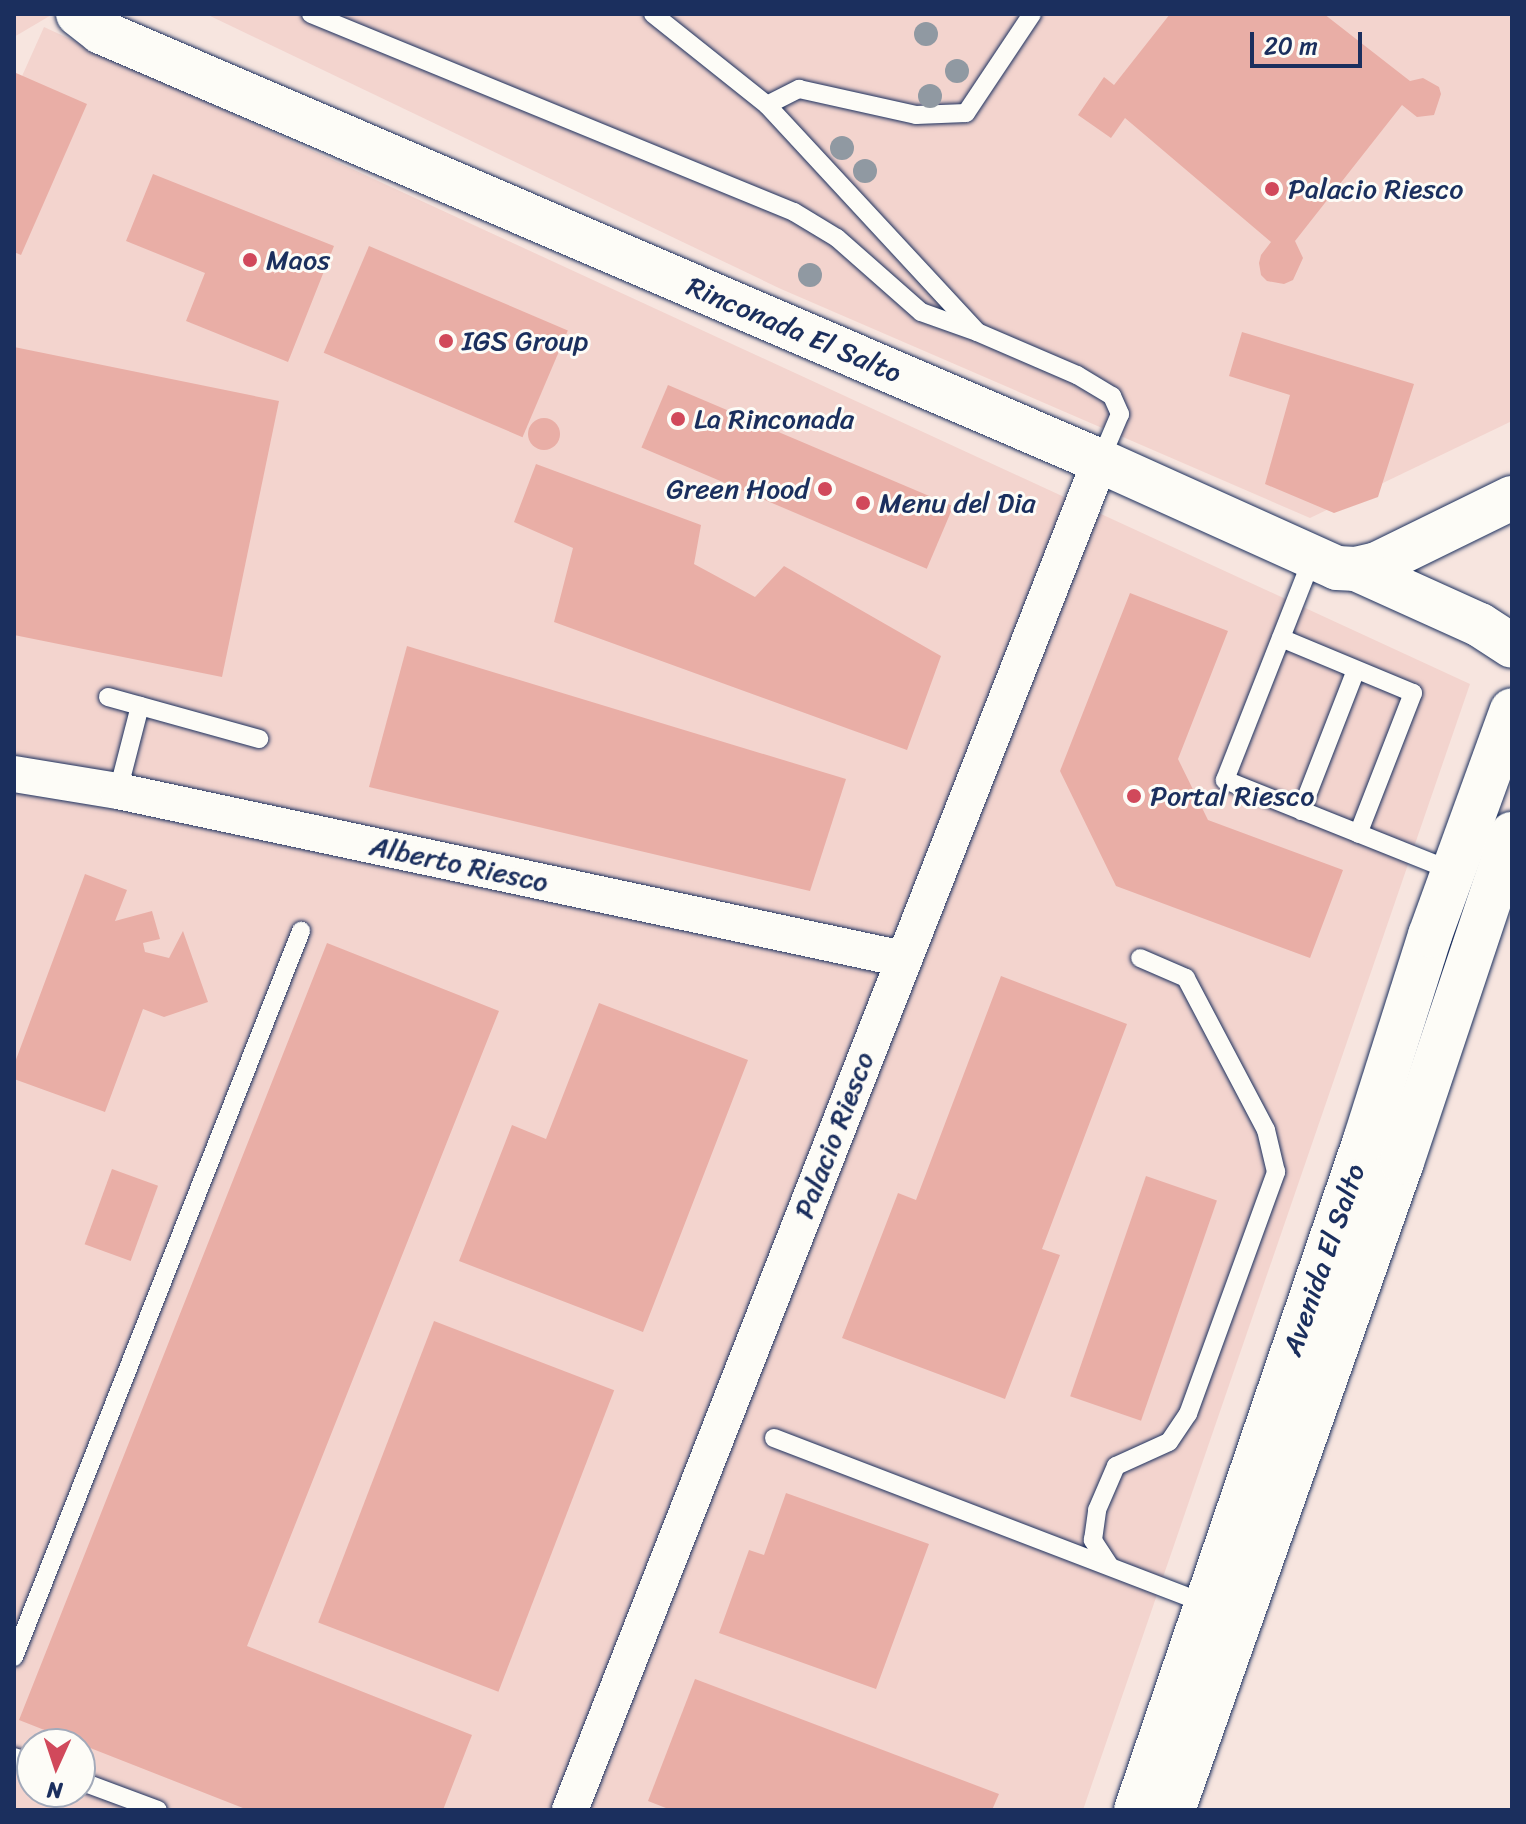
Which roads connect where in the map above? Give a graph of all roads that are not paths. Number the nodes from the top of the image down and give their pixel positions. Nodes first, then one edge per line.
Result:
1 (78, 14) edge
2 (311, 14) edge
3 (653, 14) edge
4 (1032, 14) edge
5 (767, 105) junction
6 (977, 332) junction
7 (1100, 461) junction
8 (1512, 498) edge
9 (1312, 559) junction
10 (1356, 569) junction
11 (1281, 638) junction
12 (1512, 646) edge
13 (1356, 670) junction
14 (108, 697) dead end
15 (140, 706) junction
16 (1512, 710) edge
17 (259, 739) dead end
18 (14, 774) edge
19 (118, 791) junction
20 (1301, 811) junction
21 (1358, 834) junction
22 (1512, 834) edge
23 (1453, 871) junction
24 (301, 931) dead end
25 (1140, 958) dead end
26 (903, 959) junction
27 (774, 1438) dead end
28 (1109, 1565) junction
29 (1206, 1604) junction
30 (14, 1657) edge
31 (96, 1787) edge
32 (158, 1810) edge
33 (570, 1810) edge
34 (1136, 1810) edge
35 (1173, 1810) edge

1 - 7 main road, Rinconada El Salto
2 - 6 lane
3 - 5 lane
4 - 5 lane
5 - 6 lane
6 - 7 lane
7 - 9 main road, Rinconada El Salto
7 - 26 street, Palacio Riesco
8 - 10 main road
9 - 10 main road, Rinconada El Salto
9 - 11 lane
10 - 12 main road, Rinconada El Salto
11 - 13 lane
11 - 20 lane
13 - 20 lane
13 - 21 lane
14 - 15 lane
15 - 17 lane
15 - 19 lane
16 - 23 main road, Avenida El Salto
18 - 19 street, Alberto Riesco
19 - 26 street, Alberto Riesco
20 - 21 lane
21 - 23 lane
22 - 35 main road, Avenida El Salto
23 - 29 main road, Avenida El Salto
24 - 30 lane
25 - 28 lane
26 - 33 street, Palacio Riesco
27 - 28 lane
28 - 29 lane
29 - 34 main road, Avenida El Salto
31 - 32 lane

